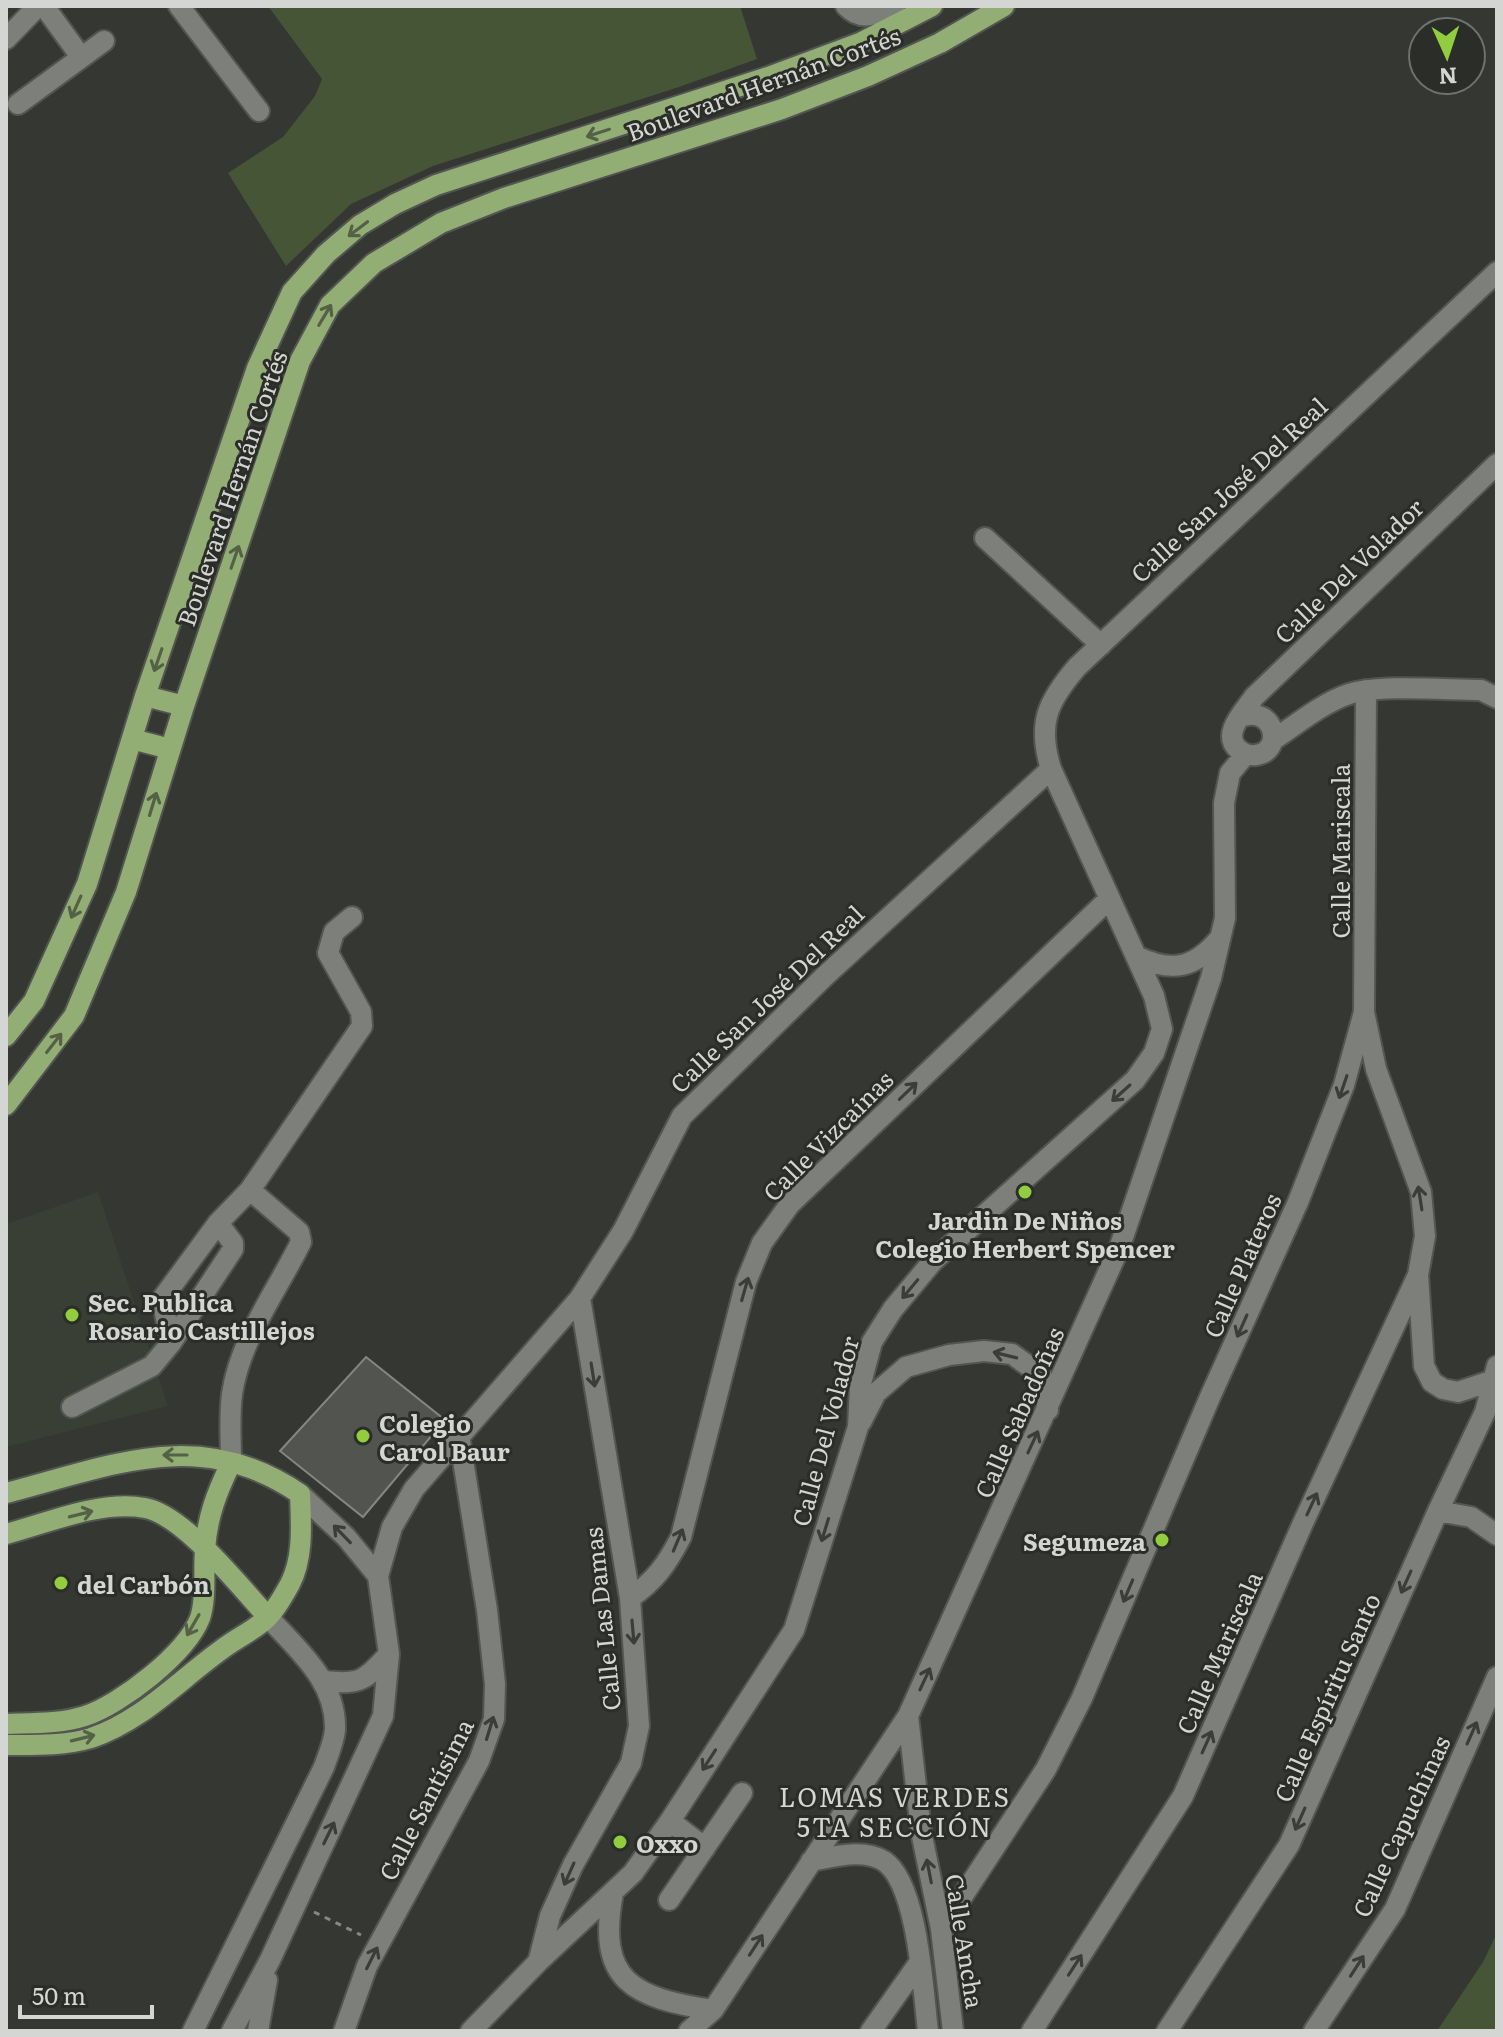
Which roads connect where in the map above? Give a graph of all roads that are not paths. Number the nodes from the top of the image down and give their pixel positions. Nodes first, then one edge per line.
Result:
1 (38, 6) edge
2 (44, 6) edge
3 (179, 6) edge
4 (846, 6) edge
5 (1004, 6) edge
6 (926, 7) edge
7 (892, 14) edge
8 (6, 39) edge
9 (104, 41) dead end
10 (940, 43) junction
11 (81, 57) junction
12 (911, 57) junction
13 (18, 104) dead end
14 (259, 111) dead end
15 (1490, 277) edge
16 (1497, 300) edge
17 (1497, 464) edge
18 (985, 538) dead end
19 (1101, 645) junction
20 (1366, 690) junction
21 (145, 696) junction
22 (1497, 698) edge
23 (184, 706) junction
24 (1240, 717) junction
25 (132, 739) junction
26 (1273, 740) junction
27 (170, 749) junction
28 (1245, 755) junction
29 (1051, 769) junction
30 (1108, 900) junction
31 (352, 917) dead end
32 (1222, 935) junction
33 (1138, 957) junction
34 (1364, 1012) junction
35 (6, 1036) edge
36 (6, 1105) edge
37 (250, 1190) junction
38 (218, 1223) junction
39 (1418, 1275) junction
40 (580, 1298) junction
41 (171, 1343) junction
42 (1496, 1373) edge
43 (72, 1407) dead end
44 (1048, 1410) junction
45 (858, 1427) junction
46 (459, 1435) junction
47 (231, 1463) junction
48 (6, 1493) edge
49 (300, 1494) junction
50 (1438, 1511) junction
51 (6, 1534) edge
52 (1497, 1535) edge
53 (205, 1550) junction
54 (378, 1576) junction
55 (630, 1598) junction
56 (268, 1617) junction
57 (389, 1654) junction
58 (1497, 1677) edge
59 (324, 1681) junction
60 (908, 1716) junction
61 (6, 1724) edge
62 (6, 1745) edge
63 (742, 1793) dead end
64 (670, 1821) junction
65 (705, 1848) junction
66 (811, 1861) junction
67 (613, 1893) junction
68 (669, 1900) dead end
69 (941, 1929) junction
70 (270, 1960) junction
71 (538, 1962) junction
72 (919, 1963) junction
73 (713, 2010) junction
74 (193, 2031) edge
75 (232, 2031) edge
76 (258, 2031) edge
77 (344, 2031) edge
78 (471, 2031) edge
79 (689, 2031) edge
80 (871, 2031) edge
81 (928, 2031) edge
82 (953, 2031) edge
83 (1032, 2031) edge
84 (1167, 2031) edge
85 (1314, 2031) edge

1 - 8 street
2 - 11 street
3 - 14 street
4 - 7 street
5 - 10 main road, Boulevard Hernán Cortés
6 - 7 main road, Boulevard Hernán Cortés
6 - 10 main road
7 - 12 main road
7 -> 21 main road, Boulevard Hernán Cortés
9 - 11 street
10 - 12 main road, Boulevard Hernán Cortés
11 - 13 street
23 -> 12 main road, Boulevard Hernán Cortés
15 - 16 street
15 - 19 street, Calle San José Del Real
17 - 24 street, Calle Del Volador
18 - 19 street
19 - 29 street, Calle San José Del Real
20 - 22 street
20 - 26 street
20 - 34 street, Calle Mariscala
21 - 23 main road
21 - 25 main road, Boulevard Hernán Cortés
23 - 27 main road, Boulevard Hernán Cortés
24 - 26 street
24 - 28 street
25 - 27 main road
25 -> 35 main road, Boulevard Hernán Cortés
26 - 28 street
36 -> 27 main road, Boulevard Hernán Cortés
28 - 32 street, Calle Sabadoñas
29 - 30 street, Calle San José Del Real
29 - 40 street, Calle San José Del Real
30 - 33 street, Calle Del Volador
55 -> 30 street, Calle Vizcaínas
31 - 37 street
32 - 33 street
32 - 44 street, Calle Sabadoñas
33 -> 45 street, Calle Del Volador
39 -> 34 street
34 -> 69 street, Calle Plateros
37 - 38 street
37 - 47 street
38 - 41 street
38 - 41 street
39 - 42 street
83 -> 39 street, Calle Mariscala
40 - 46 street, Calle San José Del Real
40 -> 55 street, Calle Las Damas
41 - 43 street
42 - 50 street, Calle Espíritu Santo
44 -> 45 street
60 -> 44 street, Calle Sabadoñas
45 -> 64 street, Calle Del Volador
46 - 54 street, Calle San José Del Real
77 -> 46 street, Calle Santísima
47 -> 48 main road
47 - 49 main road
47 - 53 main road
54 -> 49 street
49 - 56 main road
50 - 52 street
50 -> 84 street, Calle Espíritu Santo
51 -> 53 main road
53 - 56 main road
53 -> 61 main road
54 - 57 street
55 -> 71 street, Calle Las Damas
56 - 59 street
62 -> 56 main road
57 - 59 street
70 -> 57 street
85 -> 58 street, Calle Capuchinas
59 - 74 street
60 - 66 street, Calle Sabadoñas
69 -> 60 street, Calle Ancha
63 - 65 street
64 - 65 street
64 - 67 street, Calle Del Volador
65 - 68 street
66 - 72 street, Calle Ancha
73 -> 66 street, Calle Sabadoñas
67 - 71 street, Calle Del Volador
67 - 73 street
69 - 82 street, Calle Ancha
70 - 75 street
70 - 76 street
71 - 78 street, Calle Del Volador
72 - 80 street
72 - 81 street, Calle Ancha
73 - 79 street, Calle Sabadoñas

